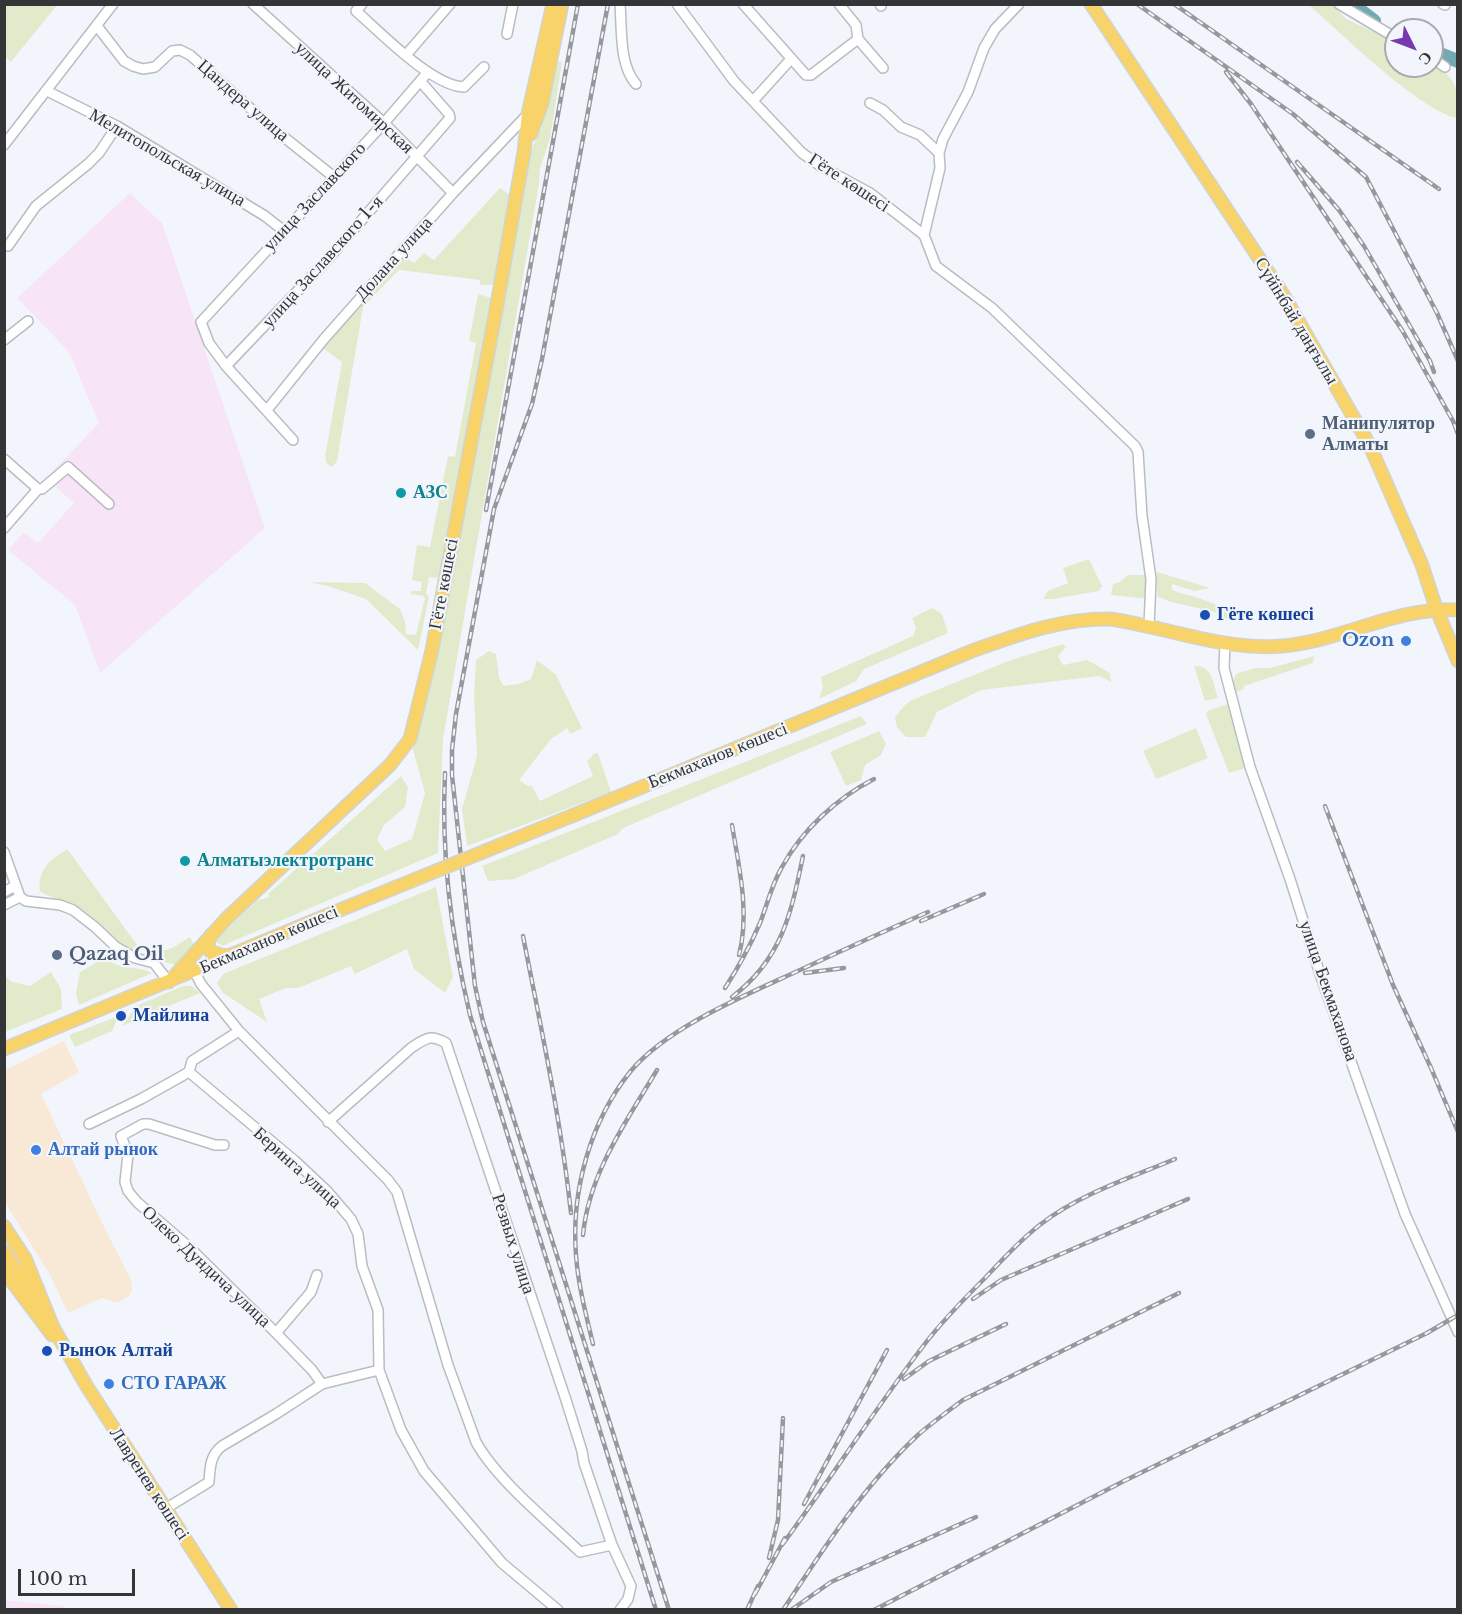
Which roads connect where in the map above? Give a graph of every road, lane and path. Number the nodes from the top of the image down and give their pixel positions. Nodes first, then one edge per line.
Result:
1 (113, 4) edge
2 (253, 4) edge
3 (362, 4) edge
4 (450, 4) edge
5 (513, 4) edge
6 (553, 4) edge
7 (562, 4) edge
8 (620, 4) edge
9 (677, 4) edge
10 (743, 4) edge
11 (839, 4) edge
12 (1019, 4) edge
13 (1091, 4) edge
14 (1339, 4) edge
15 (97, 26) junction
16 (1384, 31) edge
17 (507, 34) dead end
18 (858, 39) junction
19 (406, 56) junction
20 (791, 59) junction
21 (484, 67) dead end
22 (883, 68) dead end
23 (428, 72) junction
24 (420, 82) junction
25 (636, 84) dead end
26 (47, 91) junction
27 (753, 101) junction
28 (870, 103) dead end
29 (528, 114) junction
30 (384, 123) junction
31 (117, 126) junction
32 (4, 146) edge
33 (525, 152) junction
34 (939, 153) junction
35 (416, 155) junction
36 (334, 177) junction
37 (453, 193) junction
38 (284, 231) junction
39 (924, 235) junction
40 (8, 246) dead end
41 (28, 321) dead end
42 (4, 340) edge
43 (226, 366) junction
44 (267, 410) junction
45 (293, 440) dead end
46 (4, 459) edge
47 (38, 489) junction
48 (109, 504) dead end
49 (4, 528) edge
50 (1436, 608) junction
51 (1458, 610) edge
52 (1149, 626) junction
53 (1225, 643) junction
54 (1458, 661) edge
55 (4, 852) edge
56 (15, 886) junction
57 (4, 892) edge
58 (20, 897) junction
59 (4, 905) edge
60 (211, 935) junction
61 (232, 956) junction
62 (195, 972) junction
63 (169, 982) junction
64 (239, 1031) junction
65 (4, 1049) edge
66 (189, 1072) junction
67 (328, 1122) junction
68 (89, 1124) dead end
69 (224, 1145) dead end
70 (4, 1226) edge
71 (4, 1251) edge
72 (4, 1271) edge
73 (317, 1275) dead end
74 (53, 1327) junction
75 (1458, 1332) edge
76 (276, 1333) junction
77 (69, 1356) junction
78 (379, 1370) junction
79 (322, 1384) junction
80 (165, 1509) junction
81 (612, 1545) junction
82 (231, 1610) edge
83 (558, 1610) edge
84 (620, 1610) edge

1 - 15 street
2 - 30 street, улица Житомирская
3 - 19 street
4 - 19 street
5 - 17 street
6 - 29 main road, Гёте көшесі
7 - 33 main road, Гёте көшесі
8 - 25 street
9 - 27 street, Гёте көшесі
10 - 20 street
11 - 18 street
12 - 34 street
13 - 50 main road, Сүйінбай даңғылы
14 - 16 street
15 - 26 street
15 - 36 street, Цандера улица
18 - 20 street
18 - 22 street
19 - 23 street
20 - 27 street
21 - 23 street
23 - 24 street, улица Заславского
24 - 30 street, улица Заславского
24 - 35 street, улица Заславского 1-я
26 - 31 street, Мелитопольская улица
26 - 32 street
27 - 39 street, Гёте көшесі
28 - 34 street
29 - 33 main road, Гёте көшесі
29 - 37 street, Долана улица
30 - 35 street, улица Житомирская
30 - 36 street, улица Заславского
31 - 38 street, Мелитопольская улица
31 - 40 street
33 - 60 main road, Гёте көшесі
34 - 39 street
35 - 37 street, улица Житомирская
35 - 43 street, улица Заславского 1-я
36 - 38 street, улица Заславского
37 - 44 street, Долана улица
38 - 43 street, улица Заславского
39 - 52 street
41 - 42 street
43 - 44 street
44 - 45 street
46 - 47 street
47 - 48 street
47 - 49 street
50 - 51 main road, Бекмаханов көшесі
50 - 53 main road, Бекмаханов көшесі
50 - 54 main road, Сүйінбай даңғылы
52 - 53 main road, Бекмаханов көшесі
52 - 61 main road, Бекмаханов көшесі, bridge
53 - 75 street, улица Бекмаханова
55 - 56 street
56 - 57 street
56 - 58 street
58 - 59 street
58 - 63 street
60 - 61 main road
60 - 63 main road, Гёте көшесі
61 - 62 main road, Бекмаханов көшесі
62 - 63 main road, Бекмаханов көшесі
62 - 64 street
63 - 65 main road, Бекмаханов көшесі
64 - 66 street
64 - 67 street
66 - 68 street
66 - 78 street, Беринга улица
67 - 81 street
67 - 81 street, Резвых улица
69 - 76 street, Олеко Дундича улица
70 - 74 main road, Лавренев көшесі
71 - 74 main road
72 - 77 main road, Лавренев көшесі
73 - 76 street
74 - 77 main road, Лавренев көшесі
76 - 79 street, Олеко Дундича улица
77 - 80 main road, Лавренев көшесі
78 - 79 street
78 - 83 street, Беринга улица
79 - 80 street
80 - 82 main road, Лавренев көшесі
81 - 84 street, Резвых улица

